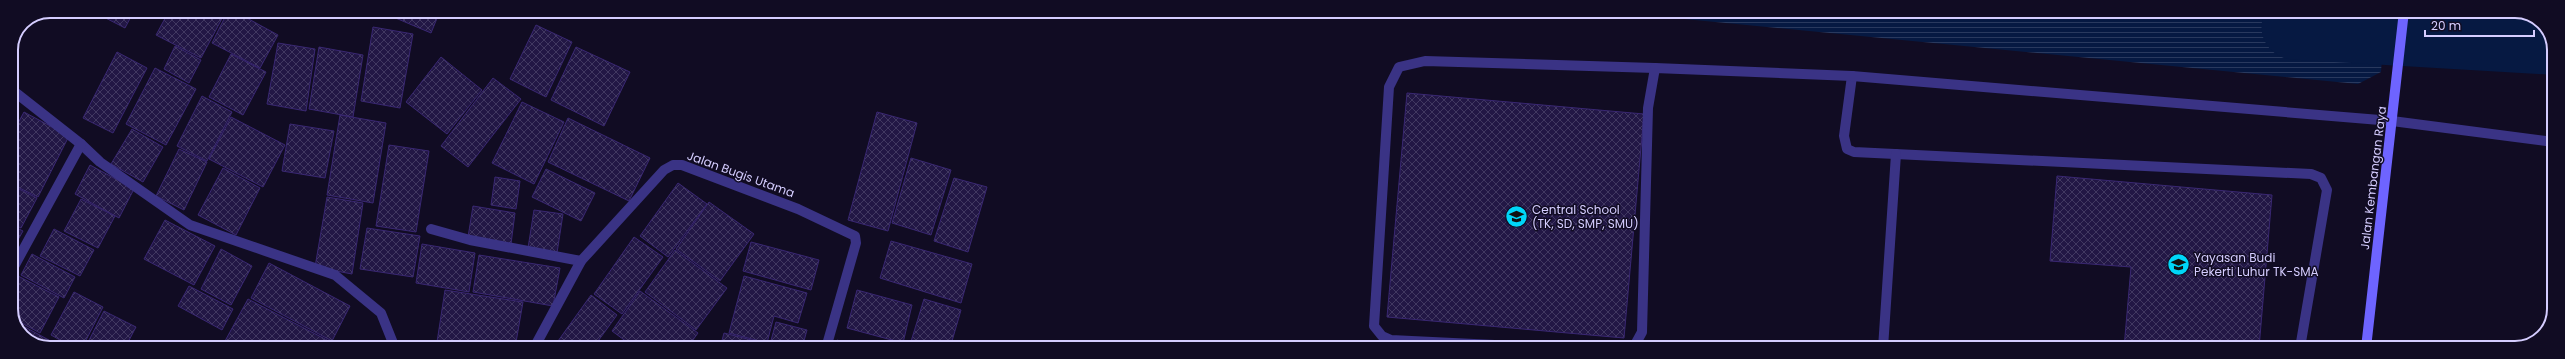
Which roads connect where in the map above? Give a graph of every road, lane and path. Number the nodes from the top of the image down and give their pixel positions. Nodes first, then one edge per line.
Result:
1 (2403, 18) edge
2 (1655, 68) junction
3 (1852, 76) junction
4 (18, 94) edge
5 (2392, 121) junction
6 (2547, 141) edge
7 (81, 144) junction
8 (1896, 154) junction
9 (431, 229) dead end
10 (18, 259) edge
11 (581, 261) junction
12 (392, 341) edge
13 (538, 341) edge
14 (828, 341) edge
15 (1412, 341) edge
16 (1637, 341) edge
17 (1883, 341) edge
18 (2301, 341) edge
19 (2367, 341) edge

1 - 5 street, Jalan Kembangan Raya
2 - 3 street
2 - 15 street
2 - 16 street
3 - 5 street
3 - 8 street
4 - 7 street
5 - 6 street
5 - 19 street, Jalan Kembangan Raya
7 - 10 street
7 - 12 street
8 - 17 street
8 - 18 street
9 - 11 street
11 - 13 street, Jalan Bugis Utama
11 - 14 street, Jalan Bugis Utama

